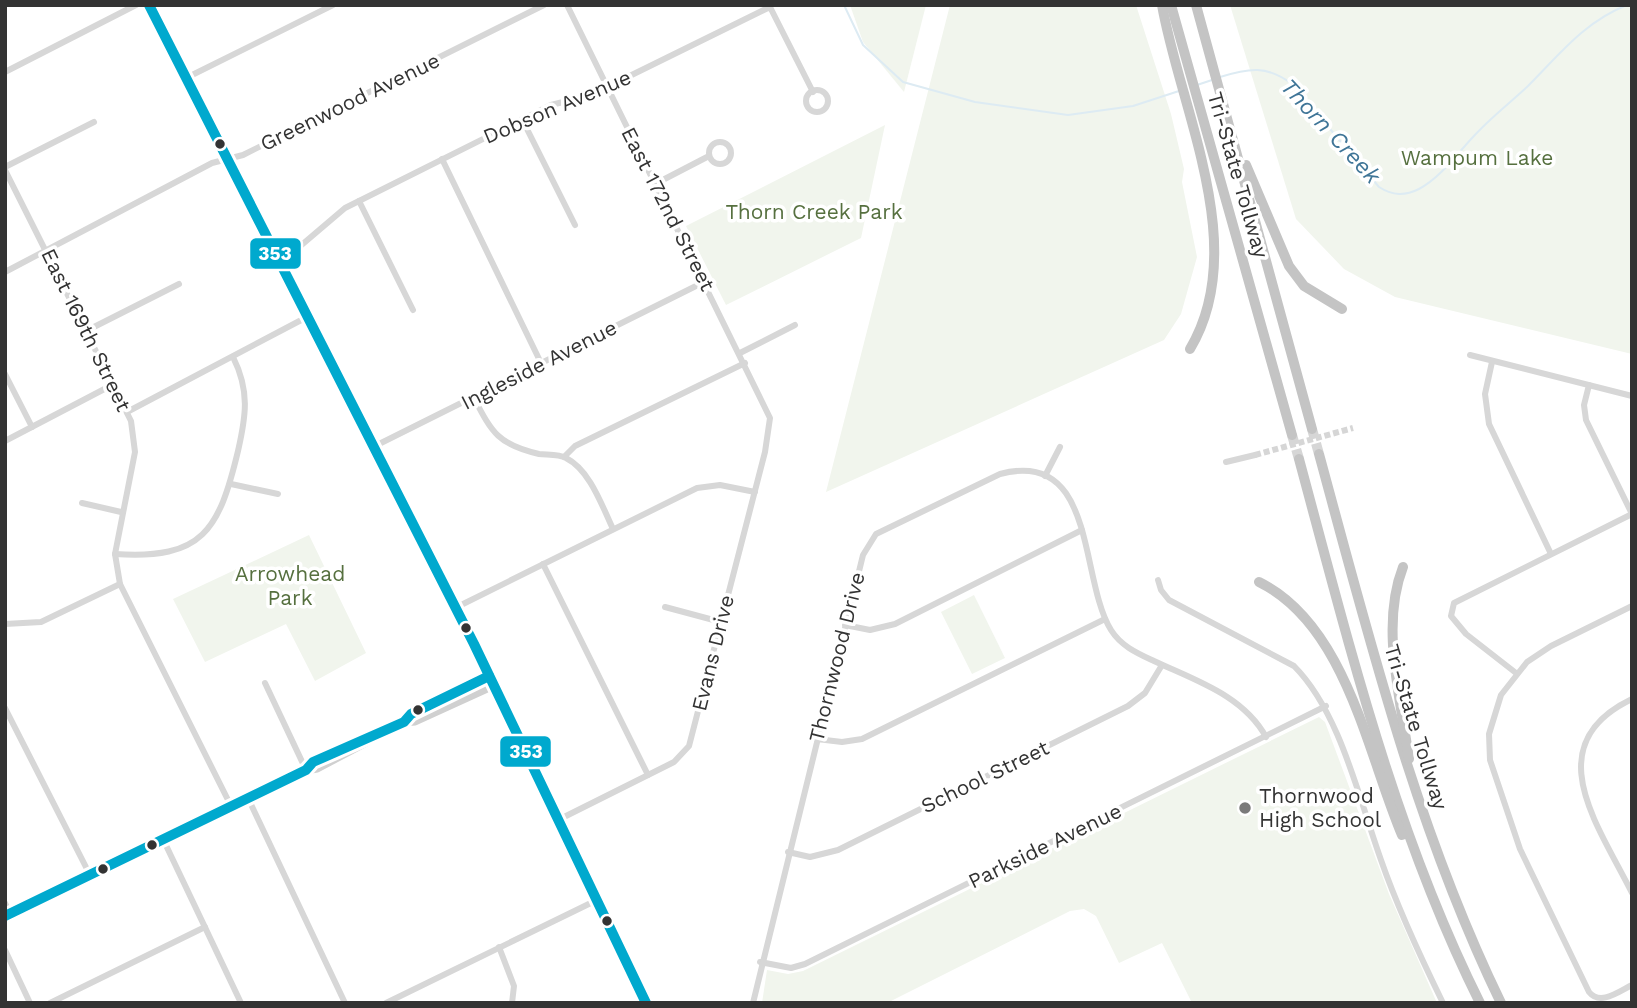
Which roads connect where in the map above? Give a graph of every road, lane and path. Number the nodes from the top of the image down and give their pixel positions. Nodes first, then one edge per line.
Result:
1 (136, 5) edge
2 (149, 5) edge
3 (332, 5) edge
4 (544, 5) edge
5 (567, 5) edge
6 (1162, 5) edge
7 (1171, 5) edge
8 (1196, 5) edge
9 (770, 7) edge
10 (1180, 55) junction
11 (5, 72) edge
12 (186, 78) junction
13 (607, 87) junction
14 (813, 92) dead end
15 (522, 119) junction
16 (94, 122) dead end
17 (1199, 125) junction
18 (1232, 132) junction
19 (709, 156) dead end
20 (442, 159) junction
21 (227, 160) junction
22 (5, 168) edge
23 (655, 184) junction
24 (359, 201) junction
25 (575, 225) dead end
26 (45, 248) junction
27 (277, 258) junction
28 (5, 272) edge
29 (704, 282) junction
30 (179, 284) dead end
31 (1342, 309) dead end
32 (413, 310) dead end
33 (307, 317) junction
34 (795, 325) dead end
35 (86, 331) junction
36 (1190, 349) dead end
37 (740, 353) junction
38 (1470, 355) dead end
39 (233, 357) junction
40 (1492, 362) junction
41 (541, 363) junction
42 (745, 363) junction
43 (5, 374) edge
44 (114, 384) junction
45 (1589, 385) junction
46 (1632, 396) edge
47 (474, 398) junction
48 (127, 412) junction
49 (769, 412) joint
50 (32, 427) junction
51 (1312, 429) tunnel mouth
52 (1292, 435) tunnel mouth
53 (5, 440) edge
54 (373, 447) junction
55 (1060, 447) dead end
56 (1319, 454) tunnel mouth
57 (1255, 455) tunnel mouth
58 (564, 457) junction
59 (1299, 459) tunnel mouth
60 (1226, 462) dead end
61 (1045, 476) junction
62 (230, 484) junction
63 (755, 492) junction
64 (278, 494) dead end
65 (82, 503) dead end
66 (121, 512) junction
67 (1632, 514) edge
68 (613, 528) junction
69 (1083, 530) junction
70 (115, 554) junction
71 (1551, 554) junction
72 (543, 564) junction
73 (1403, 567) dead end
74 (1158, 580) dead end
75 (1259, 582) dead end
76 (120, 584) junction
77 (1632, 606) edge
78 (665, 607) dead end
79 (455, 608) junction
80 (1105, 619) junction
81 (721, 622) junction
82 (5, 624) edge
83 (845, 625) junction
84 (1162, 664) junction
85 (1516, 673) junction
86 (489, 676) junction
87 (265, 683) dead end
88 (494, 685) junction
89 (1632, 699) edge
90 (1326, 706) junction
91 (5, 708) edge
92 (404, 722) junction
93 (1266, 737) junction
94 (817, 739) junction
95 (306, 770) junction
96 (648, 775) junction
97 (1414, 789) junction
98 (247, 798) junction
99 (231, 806) junction
100 (558, 820) junction
101 (163, 839) junction
102 (788, 852) junction
103 (1423, 872) junction
104 (90, 875) junction
105 (1632, 893) edge
106 (597, 900) junction
107 (5, 903) edge
108 (8, 915) edge
109 (205, 928) junction
110 (499, 947) junction
111 (5, 950) edge
112 (760, 962) junction
113 (1632, 985) edge
114 (30, 1003) edge
115 (50, 1003) edge
116 (241, 1003) edge
117 (345, 1003) edge
118 (386, 1003) edge
119 (512, 1003) edge
120 (646, 1003) edge
121 (753, 1003) edge
122 (1443, 1003) edge
123 (1480, 1003) edge
124 (1502, 1003) edge

1 - 11 street
2 - 12 street
3 - 12 street
4 - 21 street, Greenwood Avenue
5 - 13 street, East 172nd Street
6 - 10 highway
7 - 10 highway
8 - 18 highway, Tri-State Tollway
9 - 13 street, Dobson Avenue
9 - 14 street
10 - 17 highway
12 - 21 street
13 - 15 street, Dobson Avenue
13 - 23 street, East 172nd Street
15 - 20 street, Dobson Avenue
15 - 25 street
16 - 22 street
17 - 36 highway
17 - 52 highway, Tri-State Tollway
18 - 31 highway
18 - 51 highway, Tri-State Tollway
19 - 23 street
20 - 24 street, Dobson Avenue
20 - 41 street
21 - 26 street, Greenwood Avenue
21 - 27 street
22 - 26 street, East 169th Street
23 - 29 street, East 172nd Street
24 - 27 street, Dobson Avenue
24 - 32 street
26 - 28 street, Greenwood Avenue
26 - 35 street, East 169th Street
27 - 33 street
29 - 37 street, East 172nd Street
29 - 41 street, Ingleside Avenue
30 - 35 street
33 - 39 street
33 - 54 street
34 - 37 street
35 - 44 street, East 169th Street
37 - 42 street, East 172nd Street
38 - 40 street
39 - 48 street
39 - 62 street
40 - 45 street
40 - 71 street
41 - 47 street, Ingleside Avenue
42 - 49 street, East 172nd Street
42 - 58 street
43 - 50 street
44 - 48 street, East 169th Street
44 - 50 street
45 - 46 street
45 - 67 street
47 - 54 street, Ingleside Avenue
47 - 58 street
48 - 66 street, East 169th Street
49 - 63 street, Evans Drive
50 - 53 street
54 - 79 street
55 - 61 street
56 - 97 highway, Tri-State Tollway
57 - 60 street
58 - 68 street
59 - 103 highway, Tri-State Tollway
61 - 69 street
61 - 83 street, Thornwood Drive
62 - 64 street
62 - 70 street
63 - 68 street
63 - 81 street, Evans Drive
65 - 66 street
66 - 70 street, East 169th Street
67 - 71 street
68 - 72 street
69 - 80 street
69 - 83 street
70 - 76 street, East 169th Street
71 - 85 street
72 - 79 street
72 - 96 street
73 - 97 highway
74 - 90 street
75 - 103 highway
76 - 82 street
76 - 99 street, East 169th Street
77 - 85 street
78 - 81 street
79 - 86 street
80 - 84 street
80 - 94 street
81 - 96 street, Evans Drive
83 - 94 street, Thornwood Drive
84 - 93 street
84 - 102 street, School Street
85 - 113 street
86 - 88 street
86 - 92 street
87 - 95 street
88 - 92 street
88 - 100 street
89 - 105 street
90 - 93 street, Parkside Avenue
90 - 122 street
91 - 104 street
92 - 95 street
93 - 112 street, Parkside Avenue
94 - 102 street, Thornwood Drive
95 - 98 street
96 - 100 street, Evans Drive
97 - 124 highway, Tri-State Tollway
98 - 99 street
98 - 117 street
99 - 101 street
100 - 106 street
101 - 104 street
101 - 109 street
102 - 112 street, Thornwood Drive
103 - 123 highway, Tri-State Tollway
104 - 108 street
106 - 110 street
106 - 120 street
107 - 108 street
109 - 115 street
109 - 116 street
110 - 118 street
110 - 119 street
111 - 114 street
112 - 121 street, Thornwood Drive

